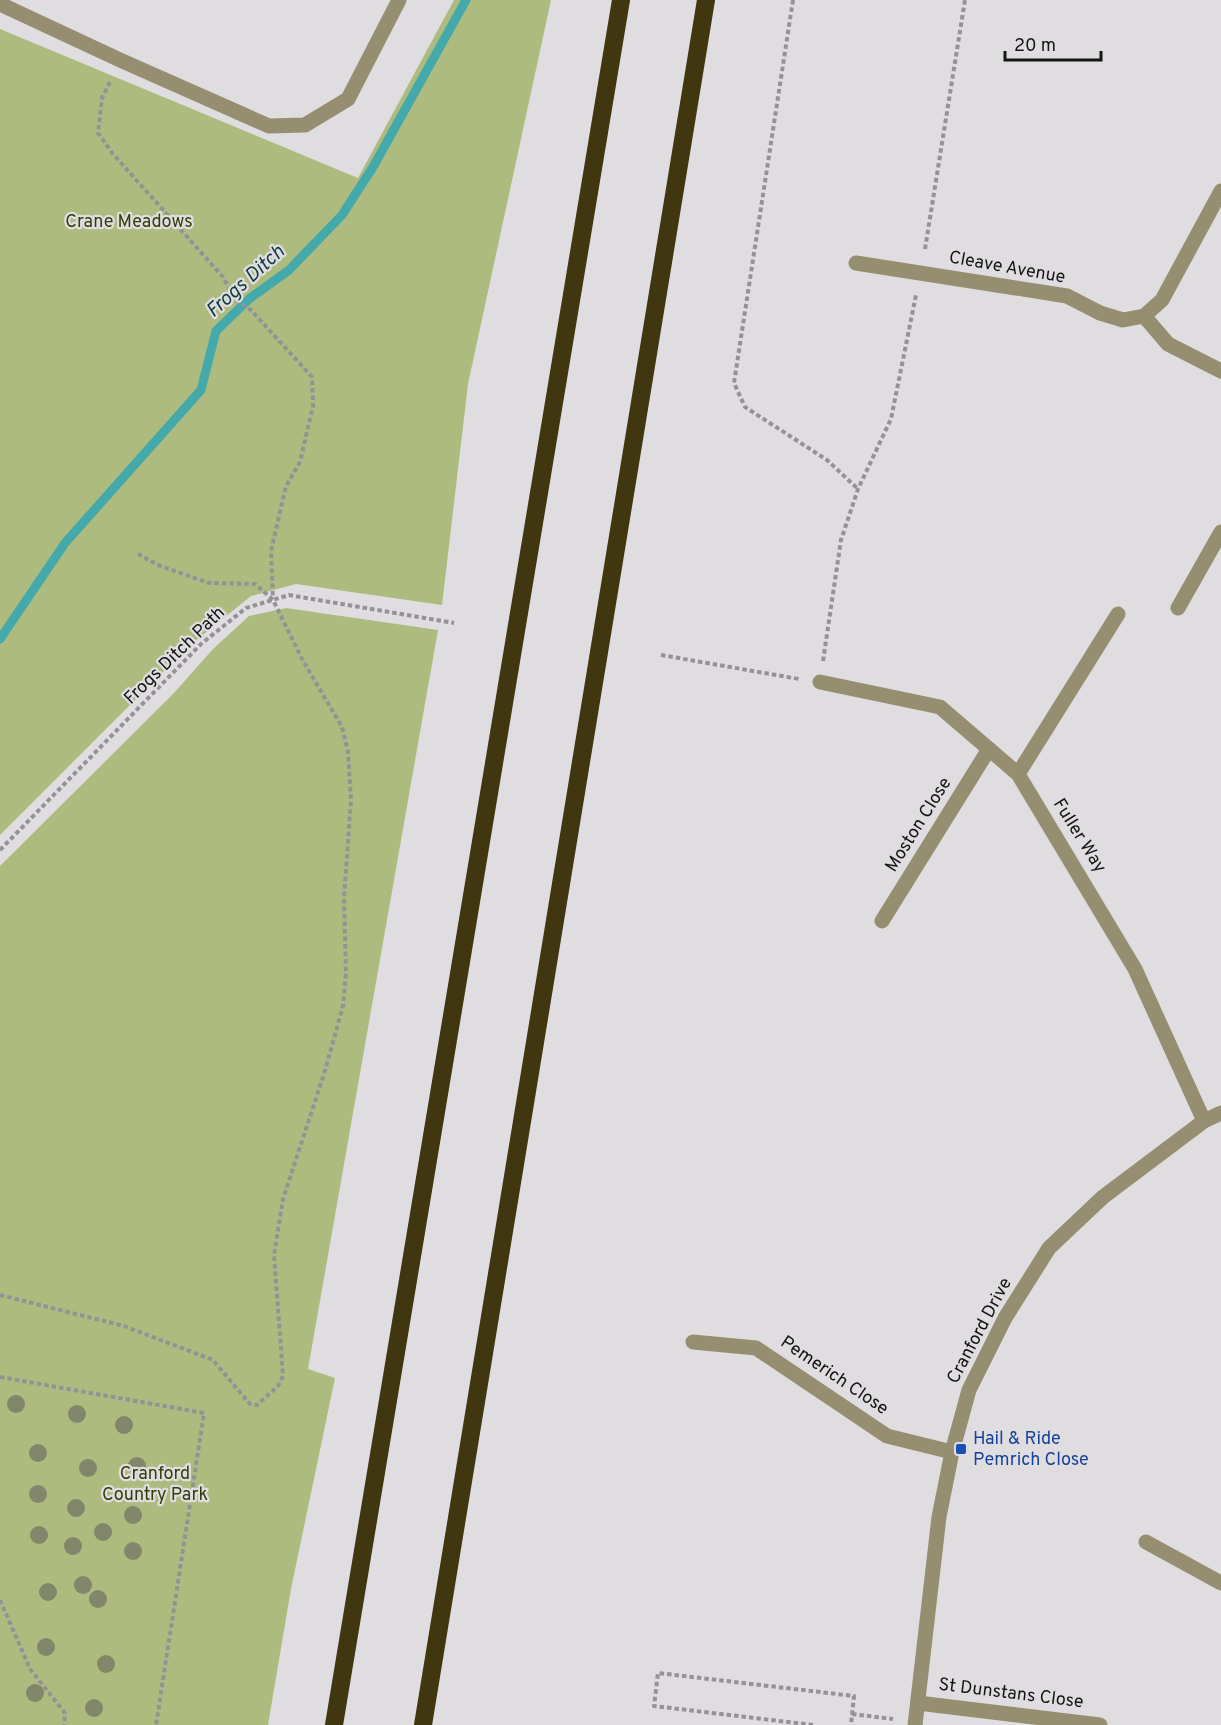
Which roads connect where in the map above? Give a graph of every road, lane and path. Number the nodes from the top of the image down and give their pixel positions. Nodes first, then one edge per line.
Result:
1 (399, 0) edge
2 (621, 0) edge
3 (706, 0) edge
4 (793, 0) edge
5 (965, 0) edge
6 (0, 4) edge
7 (120, 60) junction
8 (1221, 191) edge
9 (856, 263) dead end
10 (921, 273) junction
11 (1144, 316) junction
12 (1221, 371) edge
13 (858, 489) junction
14 (1221, 532) edge
15 (138, 554) dead end
16 (273, 600) junction
17 (1178, 608) dead end
18 (1118, 614) dead end
19 (454, 623) dead end
20 (661, 655) dead end
21 (820, 682) junction
22 (989, 749) junction
23 (1018, 774) junction
24 (0, 850) edge
25 (882, 921) dead end
26 (1221, 1113) edge
27 (1204, 1121) junction
28 (0, 1295) edge
29 (693, 1342) dead end
30 (0, 1377) edge
31 (952, 1452) junction
32 (1146, 1542) dead end
33 (1221, 1583) edge
34 (0, 1600) edge
35 (918, 1703) junction
36 (852, 1714) junction
37 (915, 1723) edge
38 (64, 1725) edge
39 (156, 1725) edge
40 (334, 1725) edge
41 (423, 1725) edge
42 (813, 1725) edge
43 (851, 1725) edge
44 (1100, 1725) edge

1 - 7 street
2 - 40 highway
3 - 41 highway
4 - 13 path
5 - 10 path
6 - 7 street
7 - 16 path
8 - 11 street
9 - 10 street, Cleave Avenue
10 - 11 street, Cleave Avenue
10 - 13 path
11 - 12 street
13 - 21 path
14 - 17 street
15 - 16 path
16 - 19 path, Frogs Ditch Path
16 - 24 path, Frogs Ditch Path
16 - 28 path
18 - 23 street
20 - 21 path
21 - 22 street, Fuller Way
22 - 23 street, Fuller Way
22 - 25 street, Moston Close
23 - 27 street, Fuller Way
26 - 27 street, Cranford Drive
27 - 31 street, Cranford Drive
29 - 31 street, Pemerich Close
30 - 39 path
31 - 35 street, Cranford Drive
32 - 33 street
34 - 38 path
35 - 37 street, Cranford Drive
35 - 44 street, St Dunstans Close
36 - 37 path
36 - 42 path
36 - 43 path

